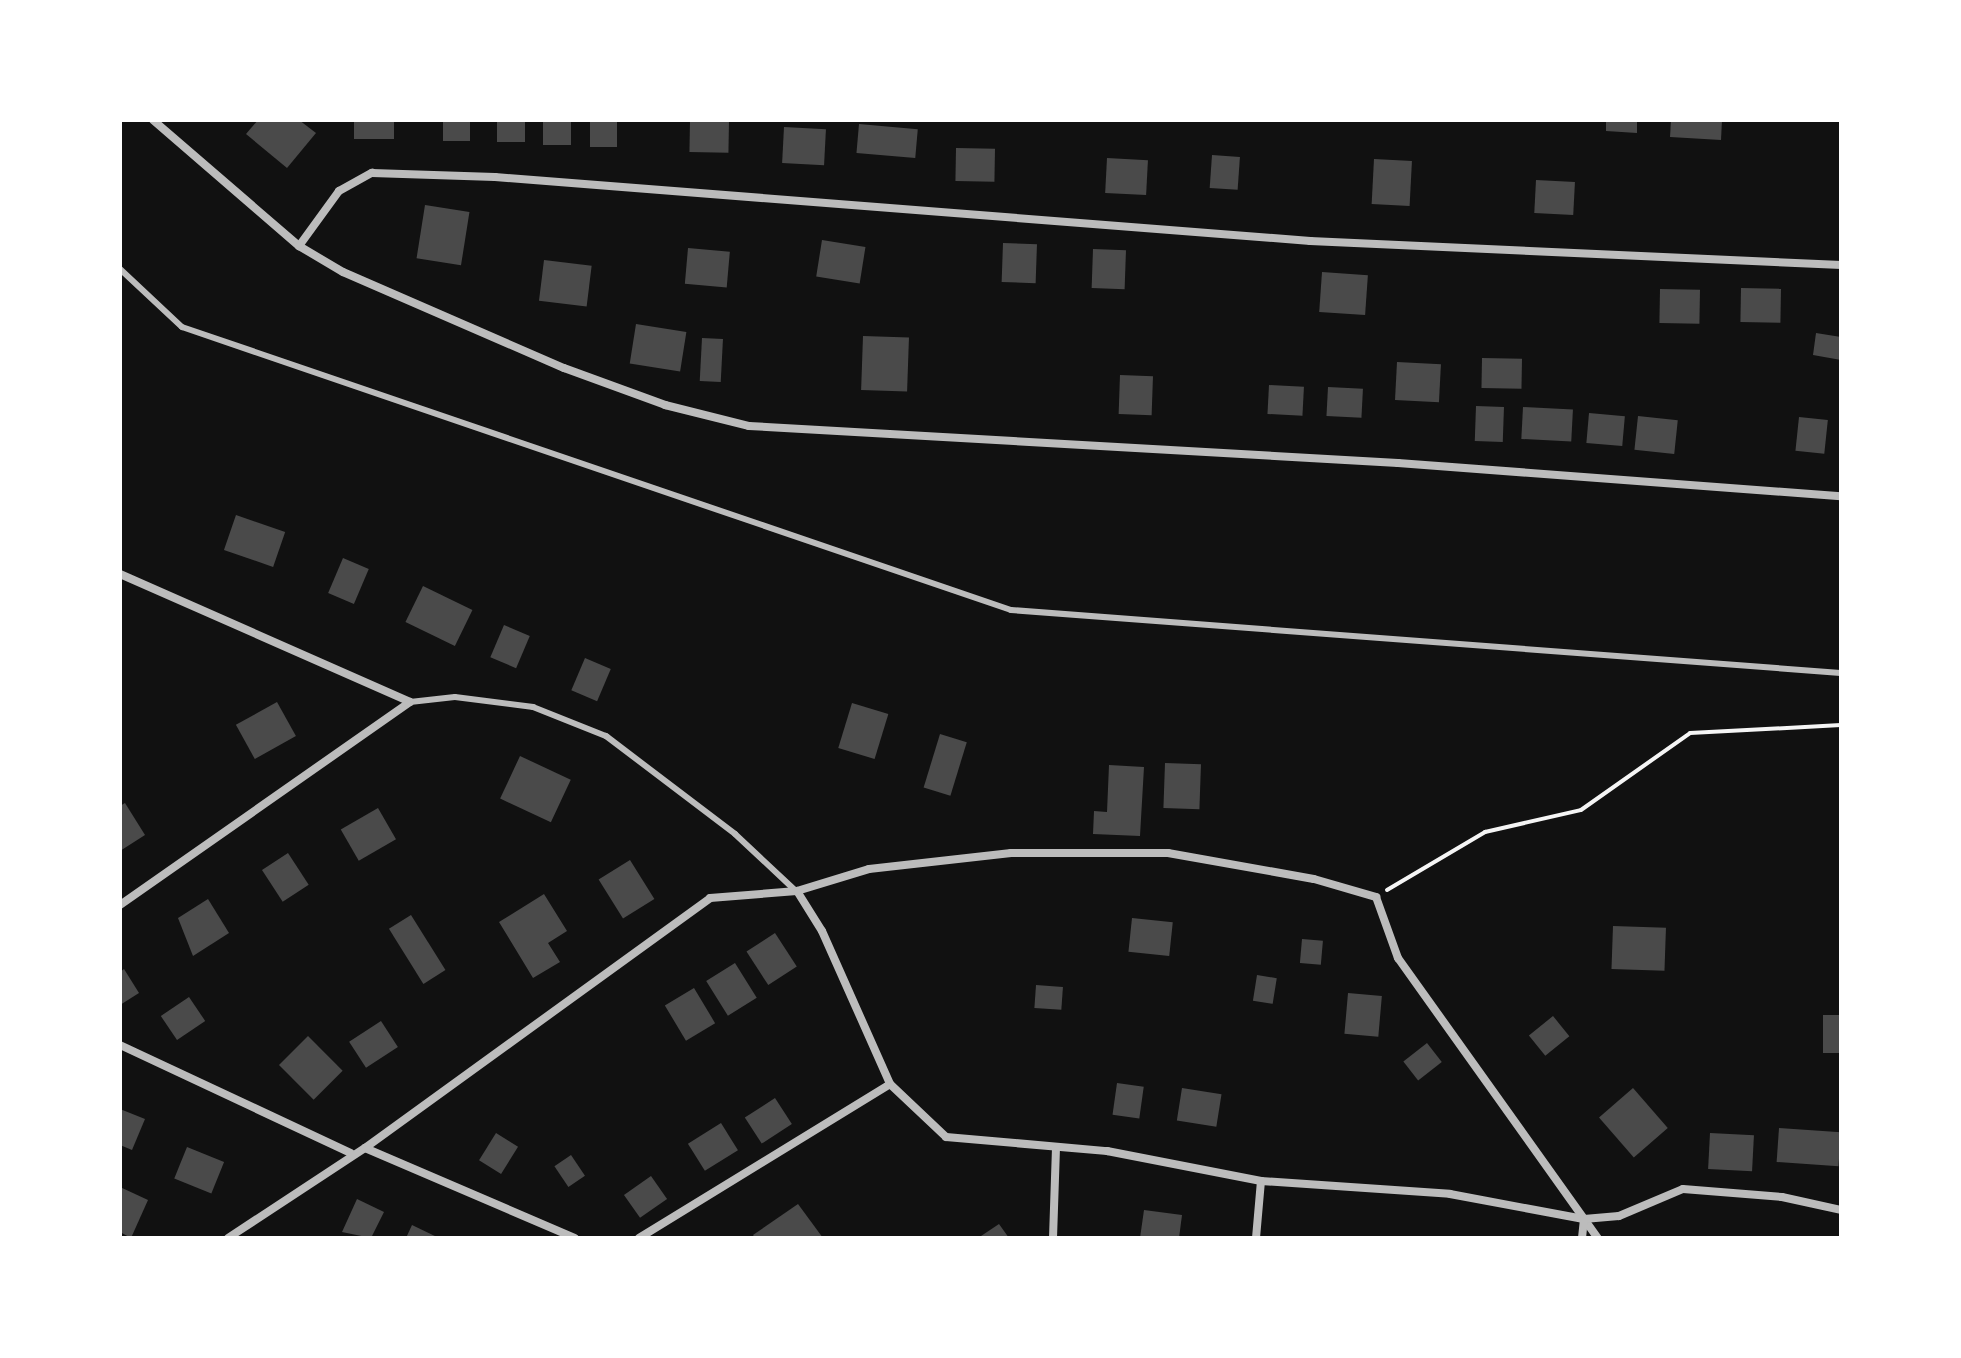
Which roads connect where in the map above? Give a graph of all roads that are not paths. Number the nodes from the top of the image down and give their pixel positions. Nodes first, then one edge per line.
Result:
1 (153, 120) edge
2 (299, 246) junction
3 (1841, 265) edge
4 (120, 269) edge
5 (1841, 496) edge
6 (120, 574) edge
7 (1841, 673) edge
8 (410, 702) junction
9 (797, 891) junction
10 (120, 905) edge
11 (120, 1045) edge
12 (890, 1084) junction
13 (1056, 1147) junction
14 (365, 1148) junction
15 (351, 1153) junction
16 (1261, 1181) junction
17 (1841, 1210) edge
18 (1584, 1219) junction
19 (228, 1238) edge
20 (575, 1238) edge
21 (639, 1238) edge
22 (1053, 1238) edge
23 (1256, 1238) edge
24 (1582, 1238) edge
25 (1598, 1238) edge

1 - 2 street
2 - 3 street
2 - 5 street
4 - 7 lane
6 - 8 street
8 - 9 lane
8 - 10 street
9 - 12 street
9 - 14 street
9 - 18 street
11 - 15 street
12 - 13 street
12 - 21 street
13 - 16 street
13 - 22 street
14 - 15 street
14 - 20 street
15 - 19 street
16 - 18 street
16 - 23 street
17 - 18 street
18 - 24 street
18 - 25 street

